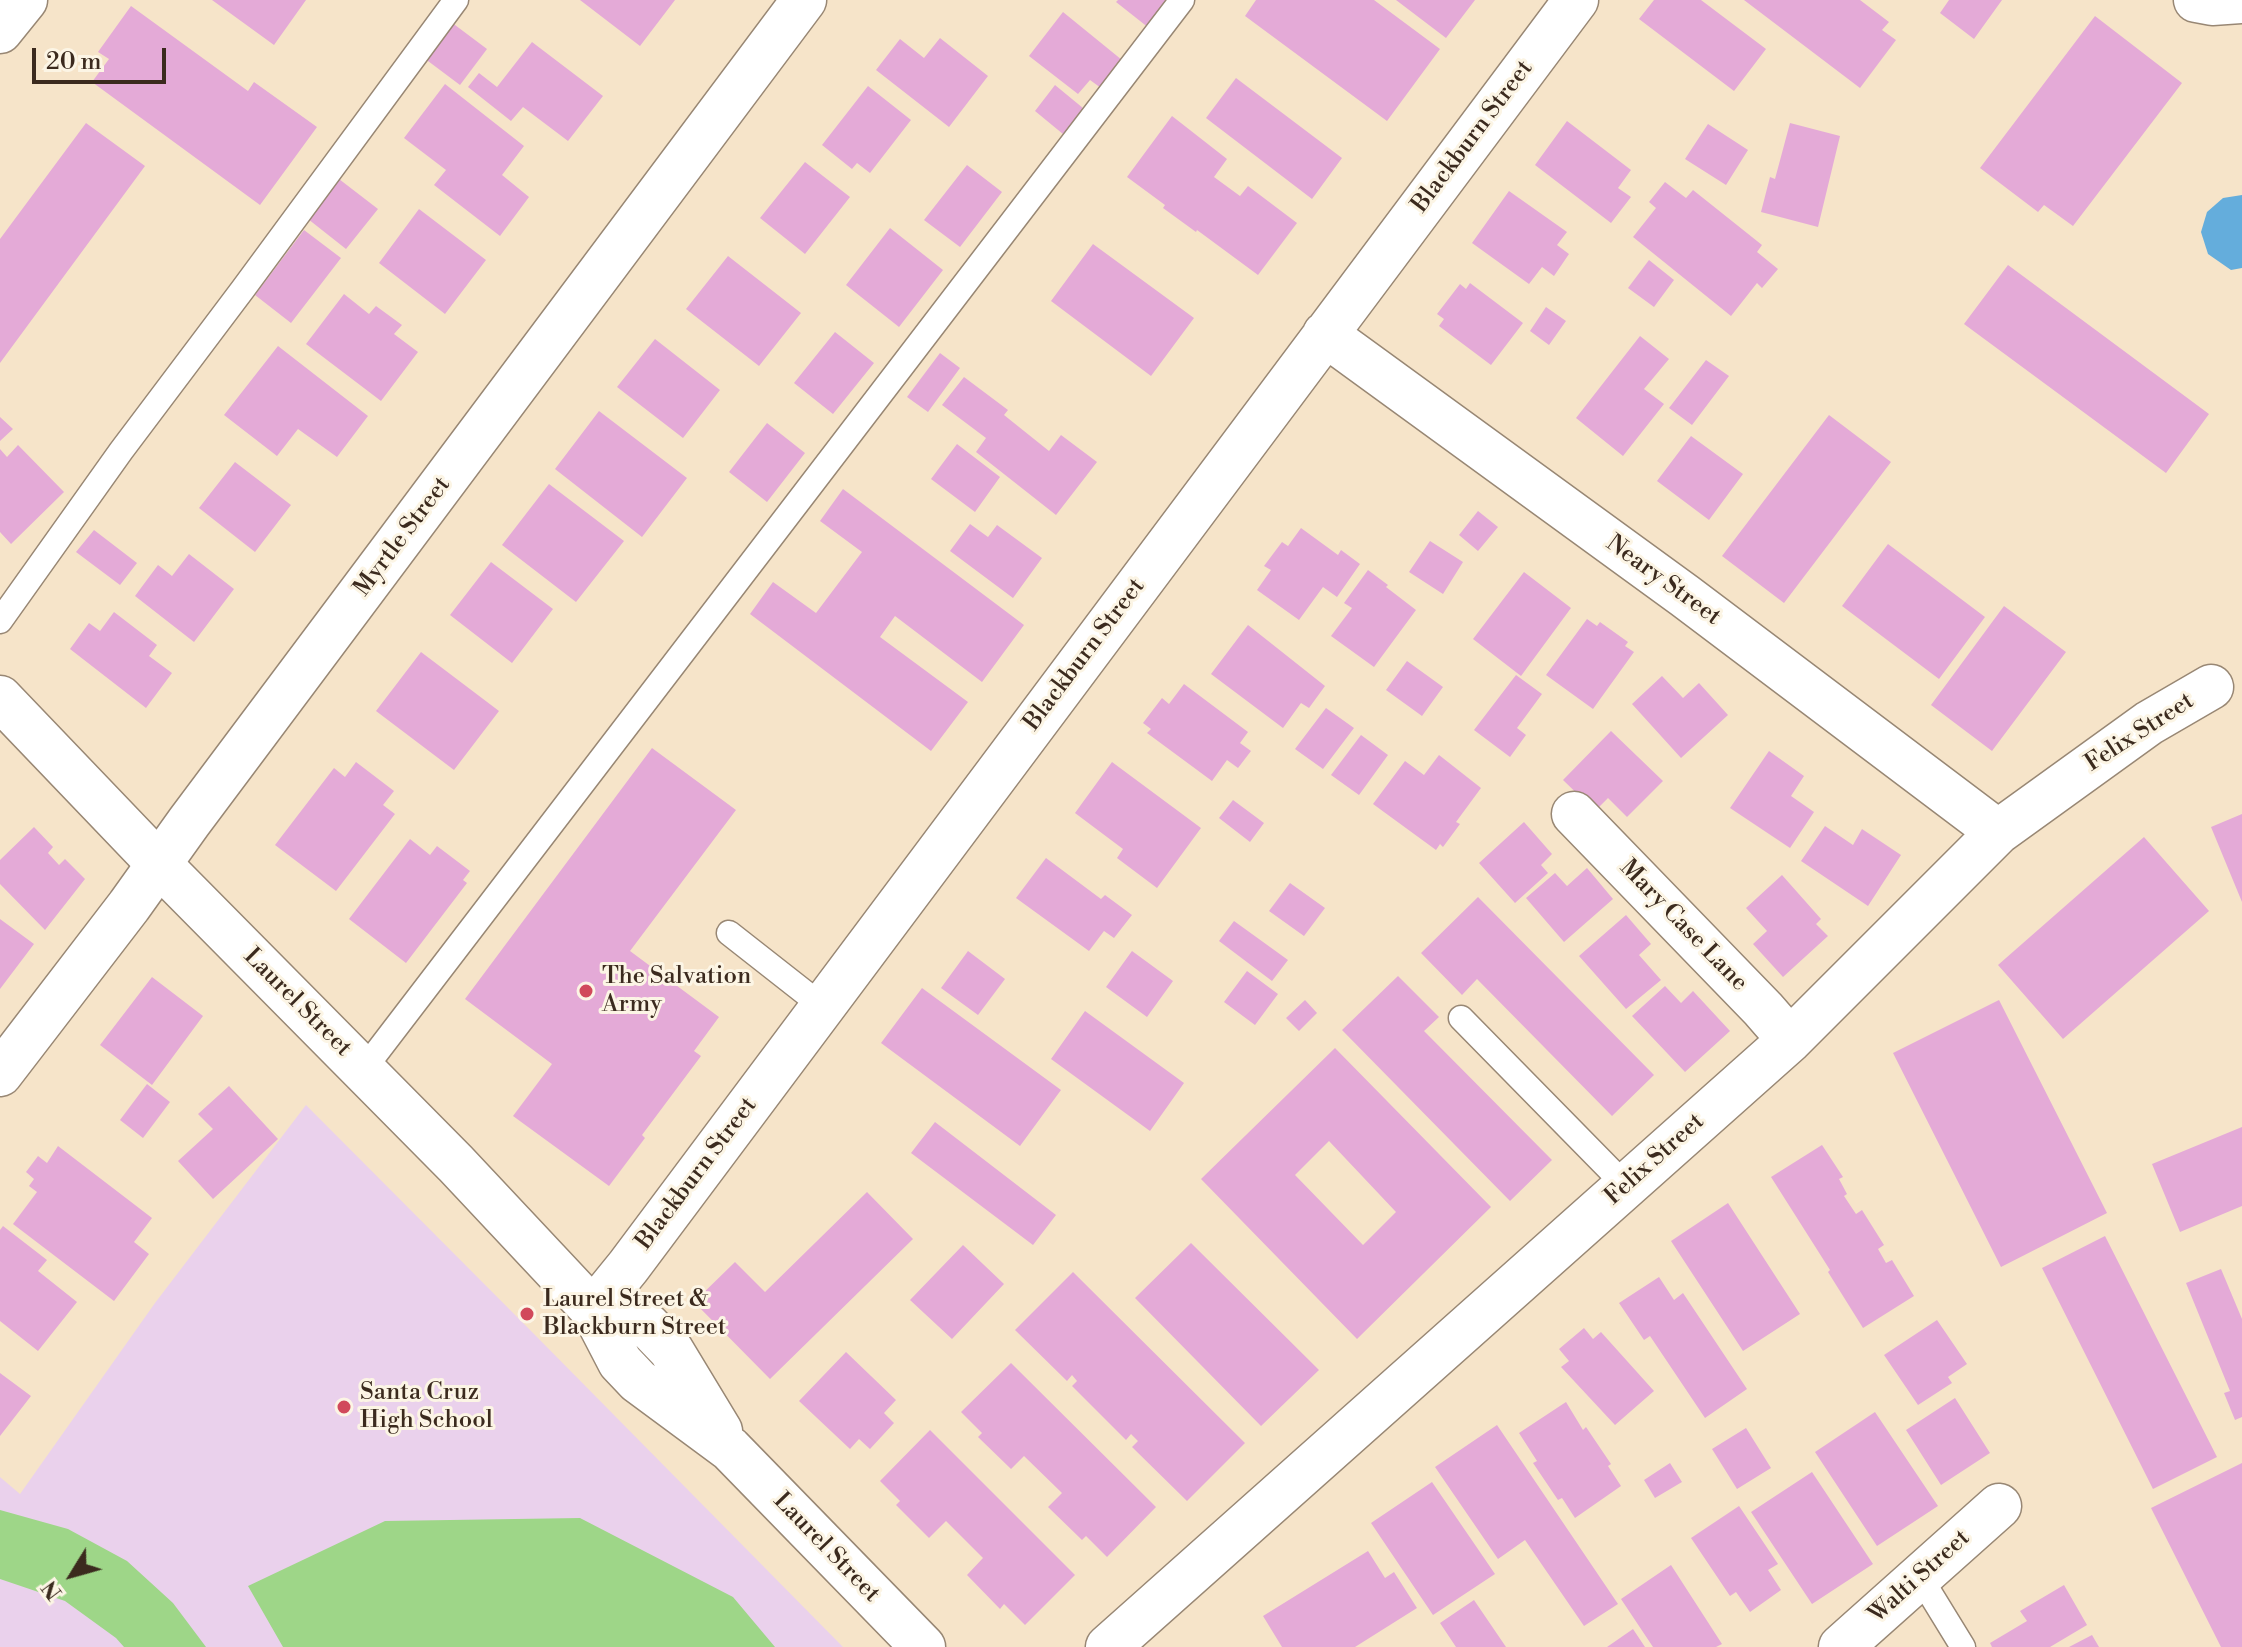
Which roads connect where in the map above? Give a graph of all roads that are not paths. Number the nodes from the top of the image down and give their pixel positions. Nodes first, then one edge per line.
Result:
1 (456, 0) edge
2 (804, 0) edge
3 (1182, 0) edge
4 (1576, 0) edge
5 (2196, 0) edge
6 (2242, 1) edge
7 (1325, 334) junction
8 (0, 621) edge
9 (2211, 687) dead end
10 (0, 698) edge
11 (1574, 814) dead end
12 (1998, 832) junction
13 (158, 863) junction
14 (729, 933) dead end
15 (822, 1006) junction
16 (1461, 1018) dead end
17 (1790, 1040) junction
18 (364, 1069) junction
19 (0, 1074) edge
20 (1626, 1186) junction
21 (593, 1310) junction
22 (1999, 1506) dead end
23 (1920, 1577) junction
24 (923, 1647) edge
25 (1108, 1647) edge
26 (1841, 1647) edge
27 (1963, 1647) edge

1 - 8 lane
2 - 13 street, Myrtle Street
3 - 18 lane
4 - 7 street, Blackburn Street
5 - 6 street
7 - 12 street, Neary Street
7 - 15 street, Blackburn Street
9 - 12 street, Felix Street
10 - 13 street, Laurel Street
11 - 17 street, Mary Case Lane
12 - 17 street, Felix Street
13 - 18 street, Laurel Street
13 - 19 street, Myrtle Street
14 - 15 lane
15 - 21 street, Blackburn Street
16 - 20 lane
17 - 20 street, Felix Street
18 - 21 street, Laurel Street
20 - 25 street, Felix Street
21 - 24 street, Laurel Street
22 - 23 street, Walti Street
23 - 26 street, Walti Street
23 - 27 lane

